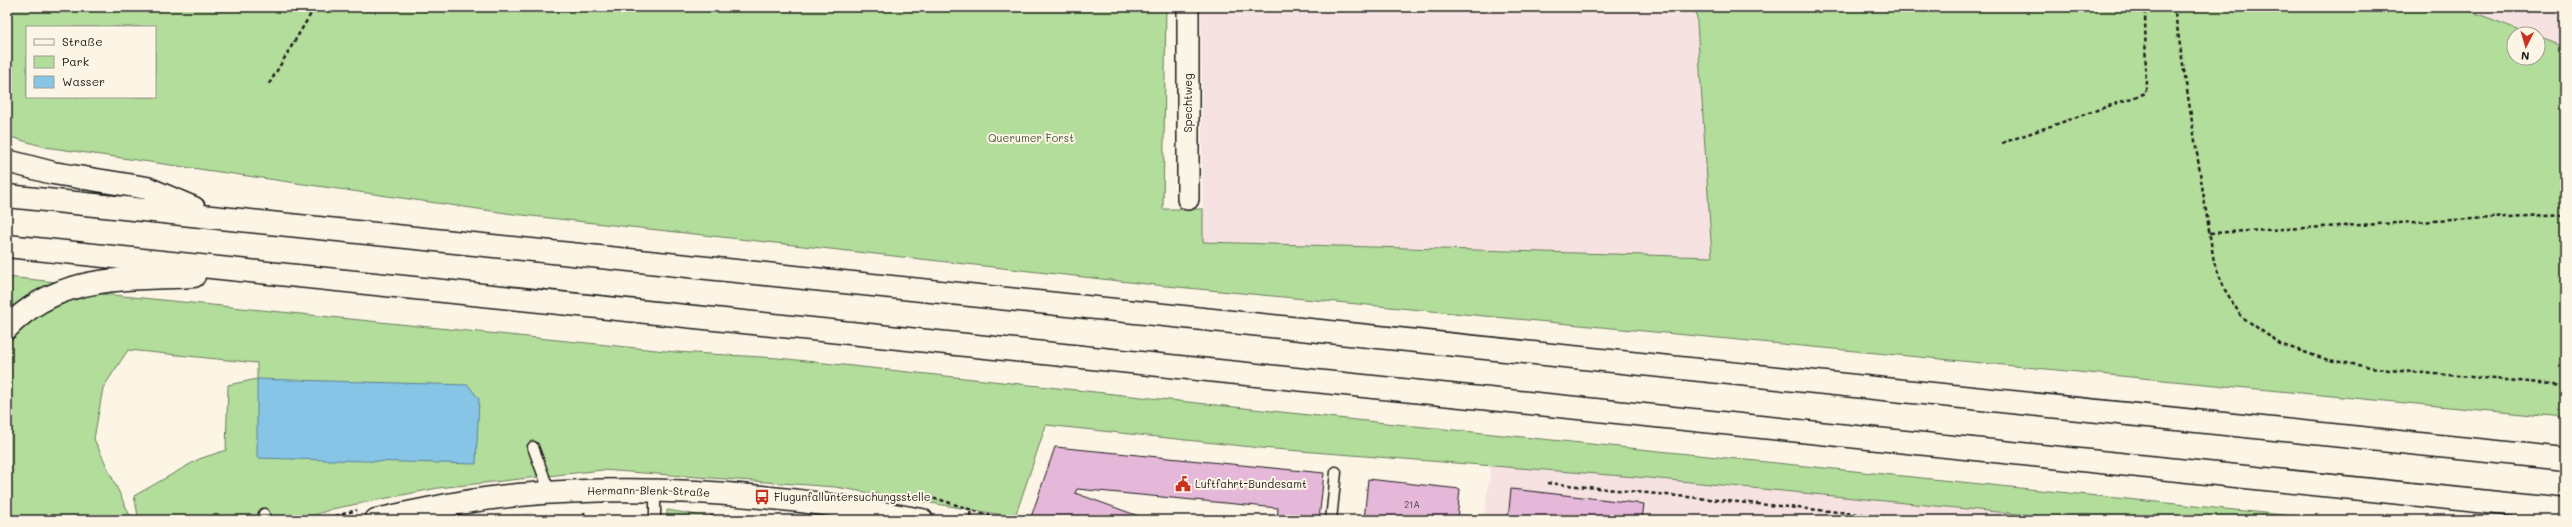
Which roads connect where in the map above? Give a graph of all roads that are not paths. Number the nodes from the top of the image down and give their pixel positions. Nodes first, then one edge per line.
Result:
1 (1188, 7) edge
2 (7, 161) edge
3 (7, 196) edge
4 (1188, 199) dead end
5 (215, 217) junction
6 (7, 246) edge
7 (269, 273) junction
8 (7, 328) edge
9 (533, 447) dead end
10 (2565, 459) edge
11 (1336, 472) dead end
12 (655, 490) junction
13 (550, 493) junction
14 (2565, 510) edge
15 (863, 515) edge
16 (376, 520) edge
17 (655, 520) edge
18 (922, 520) edge
19 (1331, 520) edge

1 - 4 street, Spechtweg
2 - 5 main road
3 - 5 main road
5 - 10 main road
6 - 7 main road
7 - 8 main road
7 - 14 main road
9 - 13 lane
11 - 19 lane
12 - 13 main road, Hermann-Blenk-Straße
12 - 15 main road, Hermann-Blenk-Straße
12 - 17 lane
13 - 16 main road, Hermann-Blenk-Straße
15 - 18 main road, Hermann-Blenk-Straße

